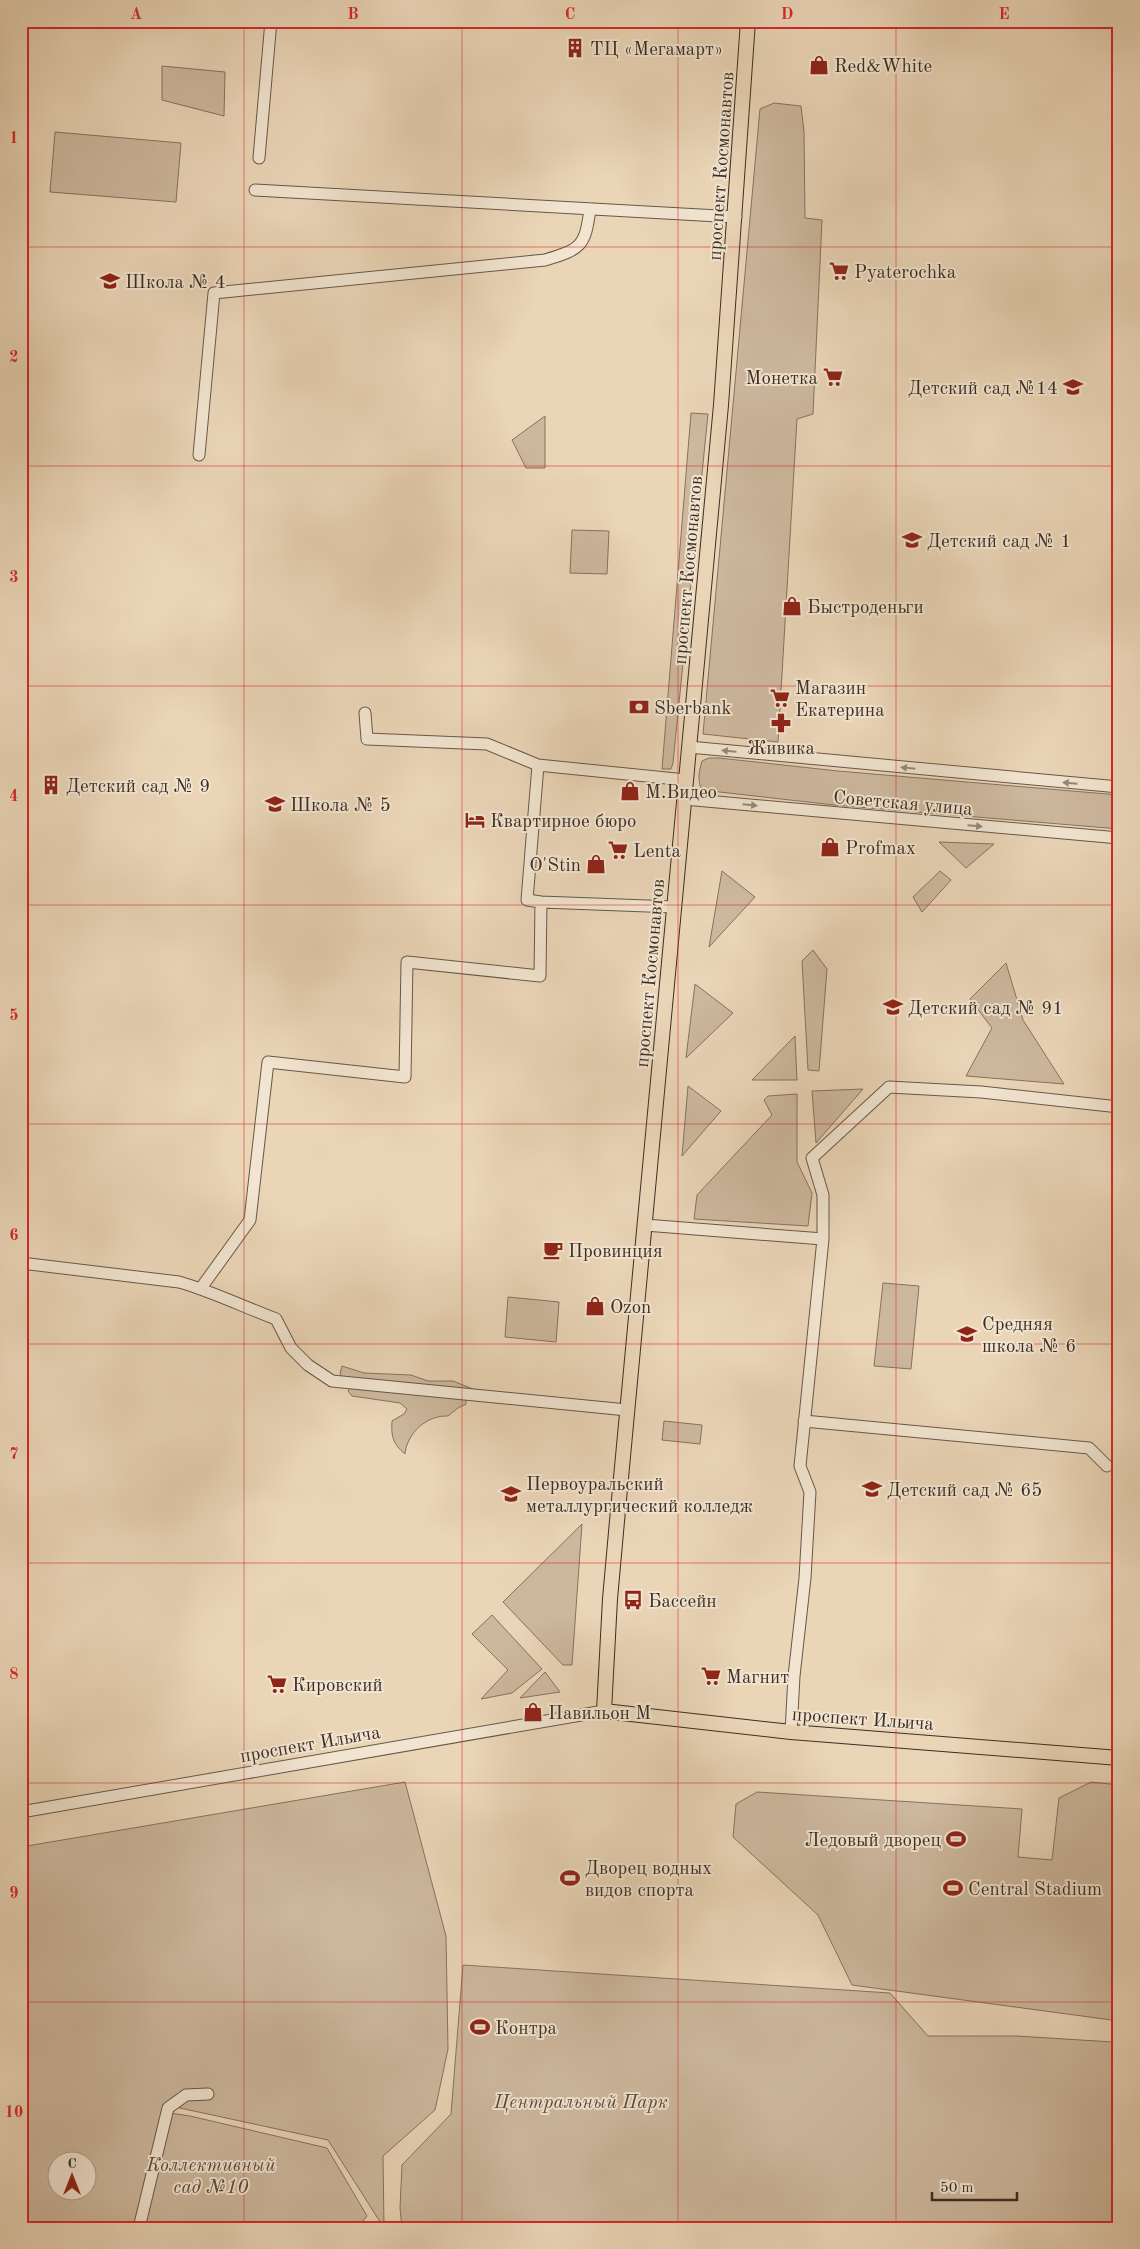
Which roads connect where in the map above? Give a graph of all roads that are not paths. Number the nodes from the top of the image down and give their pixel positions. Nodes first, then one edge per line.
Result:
1 (271, 21) edge
2 (748, 21) edge
3 (259, 158) dead end
4 (255, 190) dead end
5 (590, 209) junction
6 (736, 217) junction
7 (199, 455) dead end
8 (366, 713) dead end
9 (689, 747) junction
10 (538, 765) junction
11 (686, 780) junction
12 (1119, 787) edge
13 (684, 799) junction
14 (1119, 838) edge
15 (541, 902) junction
16 (674, 907) junction
17 (1119, 1107) edge
18 (645, 1225) junction
19 (823, 1239) junction
20 (21, 1263) edge
21 (202, 1288) junction
22 (627, 1410) junction
23 (804, 1421) junction
24 (1108, 1466) dead end
25 (604, 1712) junction
26 (791, 1732) junction
27 (1119, 1758) edge
28 (21, 1812) edge
29 (208, 2094) dead end
30 (139, 2228) edge

1 - 3 street
2 - 6 main road, проспект Космонавтов
4 - 5 street
5 - 6 street
5 - 7 street
6 - 9 main road, проспект Космонавтов
8 - 10 street
9 - 11 main road, проспект Космонавтов
12 -> 9 street, Советская улица
10 - 11 street
10 - 15 street
11 - 13 main road, проспект Космонавтов
13 -> 14 street, Советская улица
13 - 16 main road, проспект Космонавтов
15 - 16 street
15 - 21 street
16 - 18 main road, проспект Космонавтов
17 - 19 street
18 - 19 street
18 - 22 main road, проспект Космонавтов
19 - 23 street
20 - 21 street
21 - 22 street
22 - 25 main road, проспект Космонавтов
23 - 24 street
23 - 26 street
25 - 26 main road, проспект Ильича
25 - 28 street, проспект Ильича
26 - 27 main road, проспект Ильича
29 - 30 street

